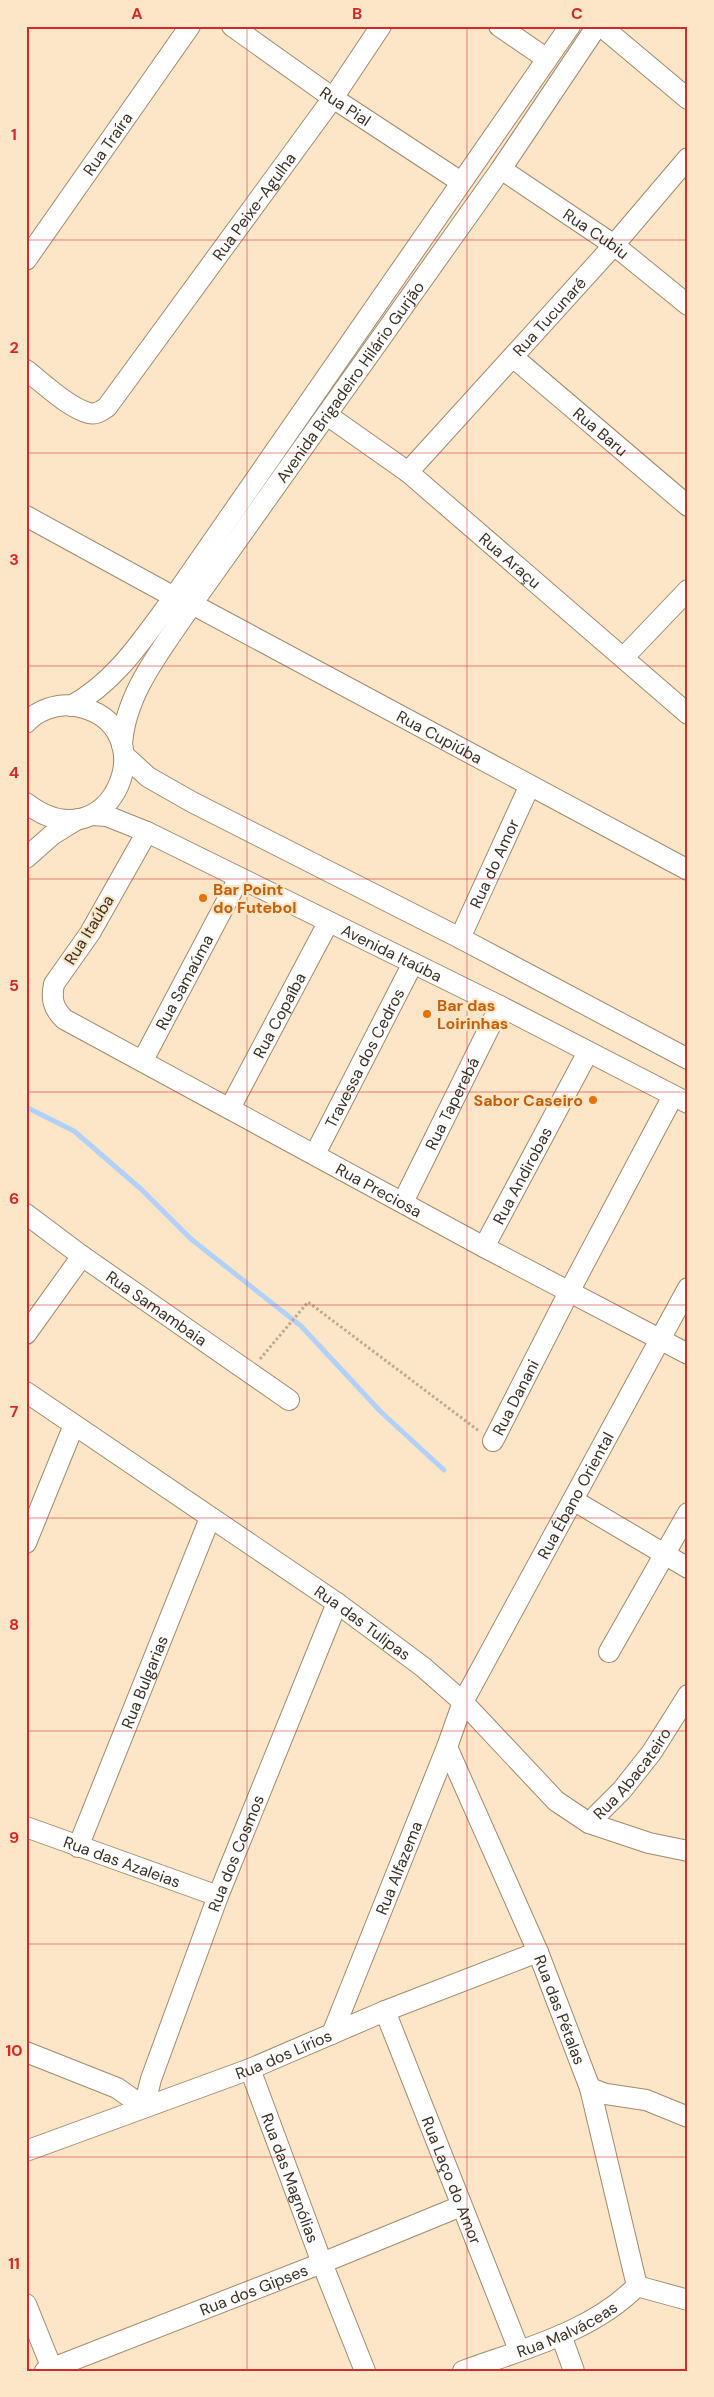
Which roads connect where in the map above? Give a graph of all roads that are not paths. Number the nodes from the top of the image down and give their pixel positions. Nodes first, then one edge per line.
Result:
1 (190, 26) edge
2 (232, 26) edge
3 (381, 26) edge
4 (499, 26) edge
5 (570, 26) edge
6 (599, 26) edge
7 (547, 59) junction
8 (333, 98) junction
9 (688, 99) edge
10 (688, 158) edge
11 (501, 169) junction
12 (462, 182) junction
13 (614, 244) junction
14 (26, 260) edge
15 (688, 305) edge
16 (513, 357) junction
17 (26, 370) edge
18 (327, 415) junction
19 (408, 472) junction
20 (688, 506) edge
21 (26, 516) edge
22 (688, 590) edge
23 (183, 601) junction
24 (624, 657) junction
25 (71, 706) junction
26 (26, 708) edge
27 (46, 709) junction
28 (688, 714) edge
29 (26, 723) edge
30 (123, 750) junction
31 (529, 787) junction
32 (26, 803) edge
33 (85, 817) junction
34 (147, 832) junction
35 (26, 858) edge
36 (688, 870) edge
37 (239, 878) junction
38 (328, 923) junction
39 (460, 938) junction
40 (413, 963) junction
41 (500, 1006) junction
42 (72, 1023) joint
43 (588, 1052) junction
44 (688, 1059) edge
45 (143, 1060) junction
46 (681, 1099) edge
47 (230, 1108) junction
48 (315, 1154) junction
49 (403, 1202) junction
50 (26, 1214) edge
51 (484, 1247) junction
52 (82, 1256) junction
53 (688, 1288) edge
54 (569, 1292) junction
55 (26, 1334) edge
56 (658, 1340) junction
57 (688, 1354) edge
58 (26, 1392) edge
59 (289, 1400) dead end
60 (74, 1425) junction
61 (493, 1441) road end
62 (573, 1500) junction
63 (688, 1513) edge
64 (210, 1518) junction
65 (26, 1543) edge
66 (665, 1555) junction
67 (688, 1568) edge
68 (337, 1603) junction
69 (609, 1652) dead end
70 (688, 1695) edge
71 (463, 1702) junction
72 (447, 1747) junction
73 (590, 1824) junction
74 (26, 1827) edge
75 (78, 1847) junction
76 (688, 1851) edge
77 (218, 1896) junction
78 (538, 1952) junction
79 (385, 2012) junction
80 (332, 2034) junction
81 (26, 2052) edge
82 (250, 2069) junction
83 (590, 2088) junction
84 (144, 2107) junction
85 (688, 2117) edge
86 (26, 2151) edge
87 (461, 2206) junction
88 (322, 2263) junction
89 (637, 2286) junction
90 (688, 2300) edge
91 (26, 2304) edge
92 (561, 2335) junction
93 (519, 2350) junction
94 (50, 2370) edge
95 (366, 2371) edge
96 (463, 2371) edge
97 (574, 2371) edge

1 - 14 street, Rua Traíra
2 - 8 street, Rua Pial
3 - 8 street, Rua Peixe-Agulha
4 - 7 street
5 - 7 street, Avenida Brigadeiro Hilário Gurjão
6 - 9 street
6 - 11 street, Avenida Brigadeiro Hilário Gurjão
7 - 12 street, Avenida Brigadeiro Hilário Gurjão
8 - 12 street, Rua Pial
8 - 17 street, Rua Peixe-Agulha
10 - 13 street, Rua Tucunaré
11 - 13 street, Rua Cubiu
11 - 18 street, Avenida Brigadeiro Hilário Gurjão
12 - 23 street, Avenida Brigadeiro Hilário Gurjão
13 - 15 street, Rua Cubiu
13 - 16 street, Rua Tucunaré
16 - 19 street, Rua Tucunaré
16 - 20 street, Rua Baru
18 - 19 street, Rua Araçu
18 - 23 street, Avenida Brigadeiro Hilário Gurjão
19 - 24 street, Rua Araçu
21 - 23 street, Rua Cupiúba
22 - 24 street
23 - 25 street, Avenida Brigadeiro Hilário Gurjão
23 - 30 street, Avenida Brigadeiro Hilário Gurjão
23 - 31 street, Rua Cupiúba
24 - 28 street, Rua Araçu
25 - 27 street
25 - 30 street
26 - 27 street
27 - 29 street
30 - 33 street, Avenida Brigadeiro Hilário Gurjão
30 - 39 street
31 - 36 street, Rua Cupiúba
31 - 39 street, Rua do Amor
32 - 33 street, Avenida Itaúba
33 - 34 street, Avenida Itaúba
33 - 35 street
34 - 37 street, Avenida Itaúba
34 - 42 street, Rua Itaúba
37 - 38 street, Avenida Itaúba
37 - 45 street, Rua Samaúma
38 - 40 street, Avenida Itaúba
38 - 47 street, Rua Copaíba
39 - 44 street
40 - 41 street, Avenida Itaúba
40 - 48 street, Travessa dos Cedros
41 - 43 street, Avenida Itaúba
41 - 49 street, Rua Taperebá
42 - 45 street, Rua Preciosa
43 - 46 street, Avenida Itaúba
43 - 51 street, Rua Andirobas
45 - 47 street, Rua Preciosa
46 - 54 street, Rua Danani
47 - 48 street, Rua Preciosa
48 - 49 street, Rua Preciosa
49 - 51 street, Rua Preciosa
50 - 52 street, Rua Samambaia
51 - 54 street, Rua Preciosa
52 - 55 street
52 - 59 street, Rua Samambaia
53 - 56 street, Rua Ébano Oriental
54 - 56 street, Rua Preciosa
54 - 61 street, Rua Danani
56 - 57 street, Rua Preciosa
56 - 62 street, Rua Ébano Oriental
58 - 60 street, Rua das Tulipas
60 - 64 street, Rua das Tulipas
60 - 65 street
62 - 66 street
62 - 71 street, Rua Ébano Oriental
63 - 66 street
64 - 68 street, Rua das Tulipas
64 - 75 street, Rua Bulgarias
66 - 67 street
66 - 69 street
68 - 71 street, Rua das Tulipas
68 - 77 street, Rua dos Cosmos
70 - 73 street, Rua Abacateiro
71 - 72 street, Rua Alfazema
71 - 73 street, Rua das Tulipas
72 - 78 street, Rua das Pétalas
72 - 80 street, Rua Alfazema
73 - 76 street, Rua das Tulipas
74 - 75 street, Rua das Azaleias
75 - 77 street, Rua das Azaleias
77 - 84 street, Rua dos Cosmos
78 - 79 street, Rua dos Lírios
78 - 83 street, Rua das Pétalas
79 - 80 street, Rua dos Lírios
79 - 87 street, Rua Laço do Amor
80 - 82 street, Rua dos Lírios
81 - 84 street
82 - 84 street, Rua dos Lírios
82 - 88 street, Rua das Magnólias
83 - 85 street
83 - 89 street, Rua das Pétalas
84 - 86 street, Rua dos Lírios
87 - 88 street, Rua dos Gipses
87 - 93 street, Rua Laço do Amor
88 - 94 street, Rua dos Gipses
88 - 95 street, Rua das Magnólias
89 - 90 street
89 - 92 street, Rua Malváceas
91 - 94 street
92 - 93 street, Rua Malváceas
92 - 97 street
93 - 96 street, Rua Malváceas

